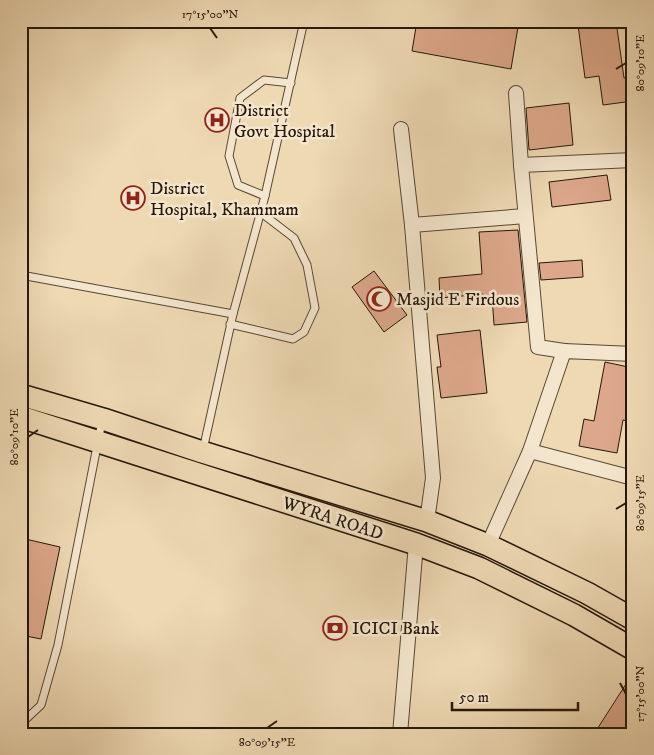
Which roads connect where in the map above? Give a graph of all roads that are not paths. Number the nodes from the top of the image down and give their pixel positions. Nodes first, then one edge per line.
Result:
1 (304, 21) edge
2 (291, 83) junction
3 (516, 93) dead end
4 (401, 129) dead end
5 (633, 160) edge
6 (521, 165) junction
7 (265, 196) junction
8 (260, 212) junction
9 (525, 216) junction
10 (412, 225) junction
11 (21, 275) edge
12 (233, 314) junction
13 (230, 324) junction
14 (564, 351) junction
15 (633, 354) edge
16 (21, 395) edge
17 (21, 417) edge
18 (102, 419) junction
19 (97, 441) junction
20 (530, 451) junction
21 (202, 452) junction
22 (633, 478) edge
23 (427, 521) junction
24 (416, 544) junction
25 (488, 544) junction
26 (633, 619) edge
27 (633, 649) edge
28 (21, 721) edge
29 (400, 734) edge

1 - 2 lane
2 - 7 lane
2 - 7 lane
3 - 6 street
4 - 10 street
5 - 6 street
6 - 9 street
7 - 8 lane
8 - 12 lane
8 - 13 lane
9 - 10 street
9 - 14 street
10 - 23 street
11 - 12 lane
12 - 13 lane
13 - 21 lane
14 - 15 street
14 - 20 street
16 - 18 main road, WYRA ROAD
17 - 19 main road, WYRA ROAD
18 - 19 lane
18 - 21 main road, WYRA ROAD
19 - 24 main road, WYRA ROAD
19 - 28 lane
20 - 22 street
20 - 25 street
21 - 23 main road, WYRA ROAD
23 - 25 main road, WYRA ROAD
24 - 27 main road, WYRA ROAD
24 - 29 street
25 - 26 main road, WYRA ROAD

